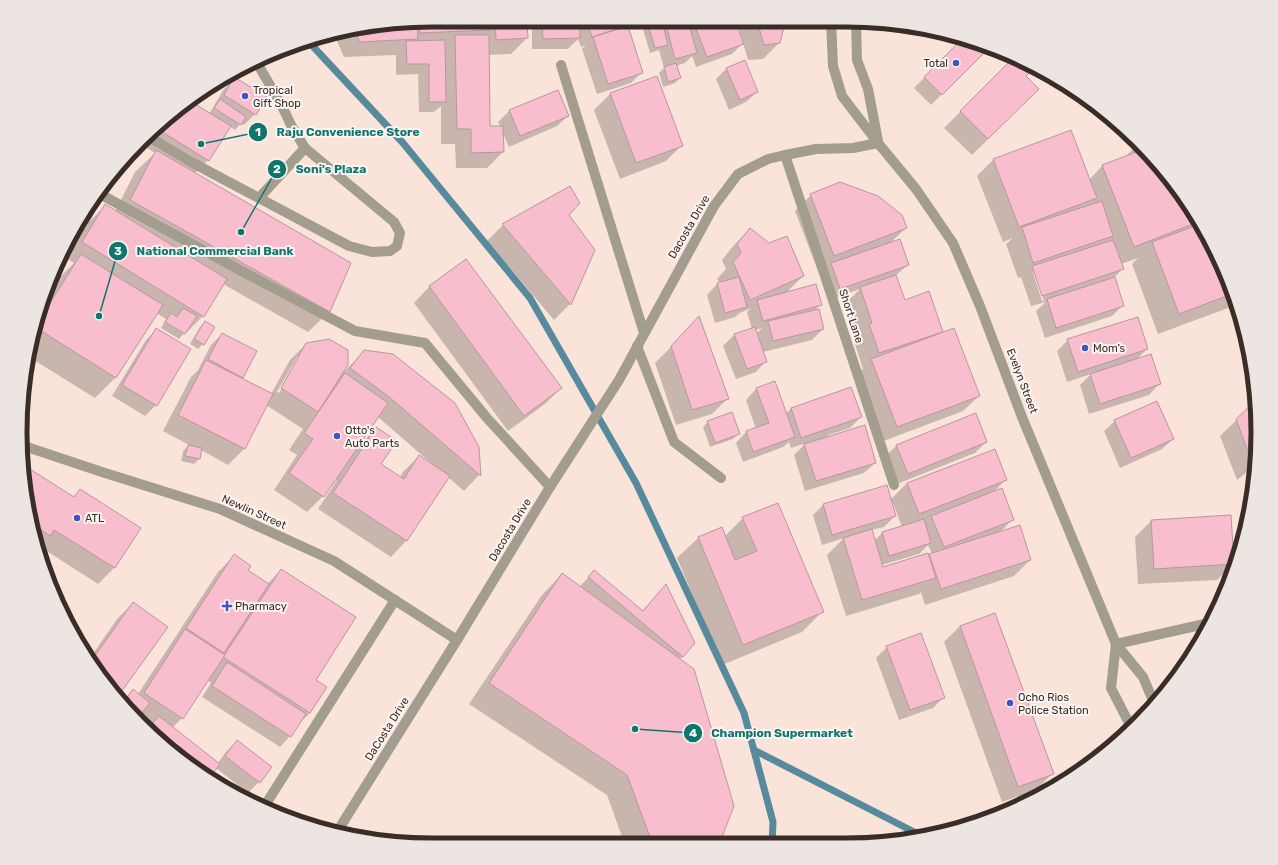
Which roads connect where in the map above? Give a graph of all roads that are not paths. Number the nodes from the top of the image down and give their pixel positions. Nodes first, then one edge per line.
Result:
1 (831, 27) edge
2 (857, 27) edge
3 (561, 65) dead end
4 (259, 66) edge
5 (153, 140) edge
6 (878, 143) junction
7 (306, 148) junction
8 (785, 155) junction
9 (103, 196) edge
10 (259, 198) junction
11 (644, 333) junction
12 (637, 346) junction
13 (28, 447) edge
14 (720, 478) dead end
15 (894, 485) dead end
16 (550, 487) junction
17 (395, 600) junction
18 (1202, 624) edge
19 (457, 640) junction
20 (1116, 644) junction
21 (1152, 698) edge
22 (1129, 722) edge
23 (267, 802) edge
24 (340, 827) edge

1 - 6 street, Evelyn Street
2 - 6 street, Evelyn Street
3 - 11 street
4 - 7 street
5 - 10 street
6 - 8 street, Dacosta Drive
6 - 20 street, Evelyn Street
7 - 10 street
7 - 10 street
8 - 11 street, Dacosta Drive
8 - 15 street, Short Lane
9 - 16 street
11 - 12 street, Dacosta Drive
12 - 14 street
12 - 16 street, Dacosta Drive
13 - 17 street, Newlin Street
16 - 19 street, Dacosta Drive
17 - 19 street, Newlin Street
17 - 23 street
18 - 20 street
19 - 24 street, DaCosta Drive
20 - 21 street, Evelyn Street
20 - 22 street, Evelyn Street

